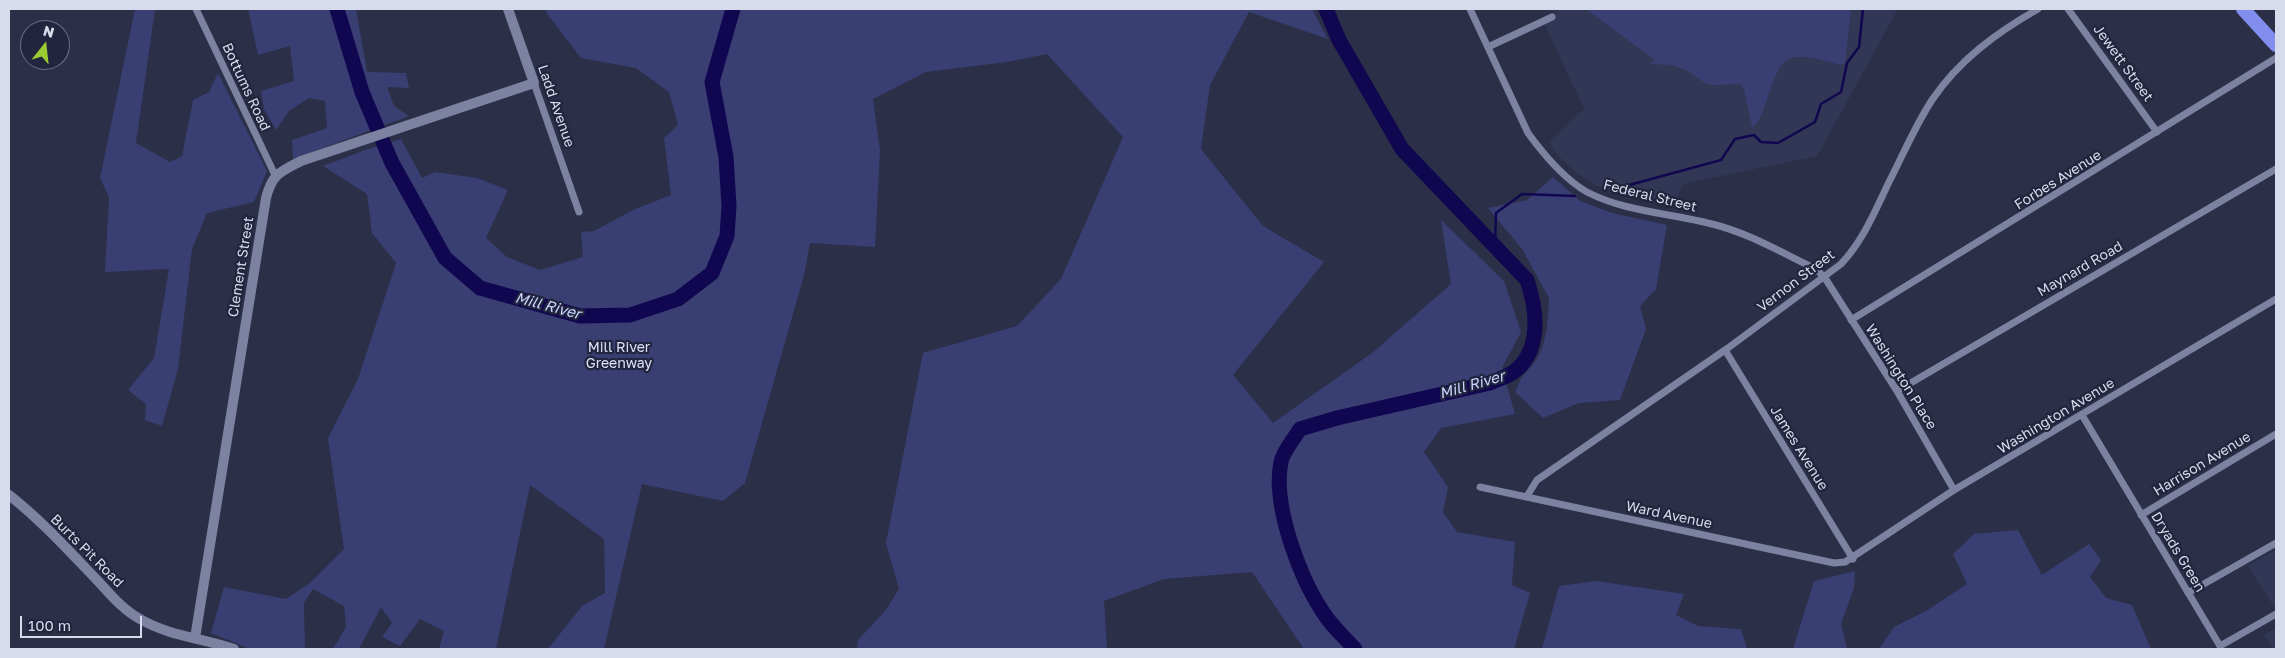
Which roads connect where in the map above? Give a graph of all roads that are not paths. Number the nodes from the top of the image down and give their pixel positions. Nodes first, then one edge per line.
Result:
1 (196, 9) edge
2 (508, 9) edge
3 (1470, 9) edge
4 (2038, 9) edge
5 (2068, 9) edge
6 (2243, 9) edge
7 (1552, 17) dead end
8 (2276, 45) edge
9 (1488, 46) junction
10 (2276, 58) edge
11 (534, 83) junction
12 (2157, 132) junction
13 (2276, 169) edge
14 (275, 175) junction
15 (579, 212) dead end
16 (1825, 278) junction
17 (2276, 299) edge
18 (1852, 320) junction
19 (1724, 350) junction
20 (1897, 391) junction
21 (2082, 416) junction
22 (2276, 434) edge
23 (1480, 487) dead end
24 (1954, 490) junction
25 (9, 495) edge
26 (1527, 496) junction
27 (2141, 515) junction
28 (2276, 543) edge
29 (1853, 558) junction
30 (2188, 593) junction
31 (2276, 614) edge
32 (195, 638) junction
33 (2217, 648) edge
34 (234, 649) edge

1 - 14 street, Bottums Road
2 - 11 street, Ladd Avenue
3 - 9 street, Federal Street
4 - 16 street, Vernon Street
5 - 12 street, Jewett Street
6 - 8 highway
7 - 9 street
9 - 16 street, Federal Street
10 - 12 street, Forbes Avenue
11 - 14 street
11 - 15 street, Ladd Avenue
12 - 18 street, Forbes Avenue
13 - 20 street, Maynard Road
14 - 32 street, Clement Street
16 - 18 street, Washington Place
16 - 19 street, Vernon Street
17 - 21 street, Washington Avenue
18 - 20 street, Washington Place
19 - 26 street, Vernon Street
19 - 29 street, James Avenue
20 - 24 street, Washington Place
21 - 24 street, Washington Avenue
21 - 27 street, Dryads Green
22 - 27 street, Harrison Avenue
23 - 26 street, Ward Avenue
24 - 29 street, Washington Avenue
25 - 32 street, Burts Pit Road
26 - 29 street, Ward Avenue
27 - 30 street, Dryads Green
28 - 30 street
30 - 33 street, Dryads Green
31 - 33 street, Dryads Green
32 - 34 street, Burts Pit Road

